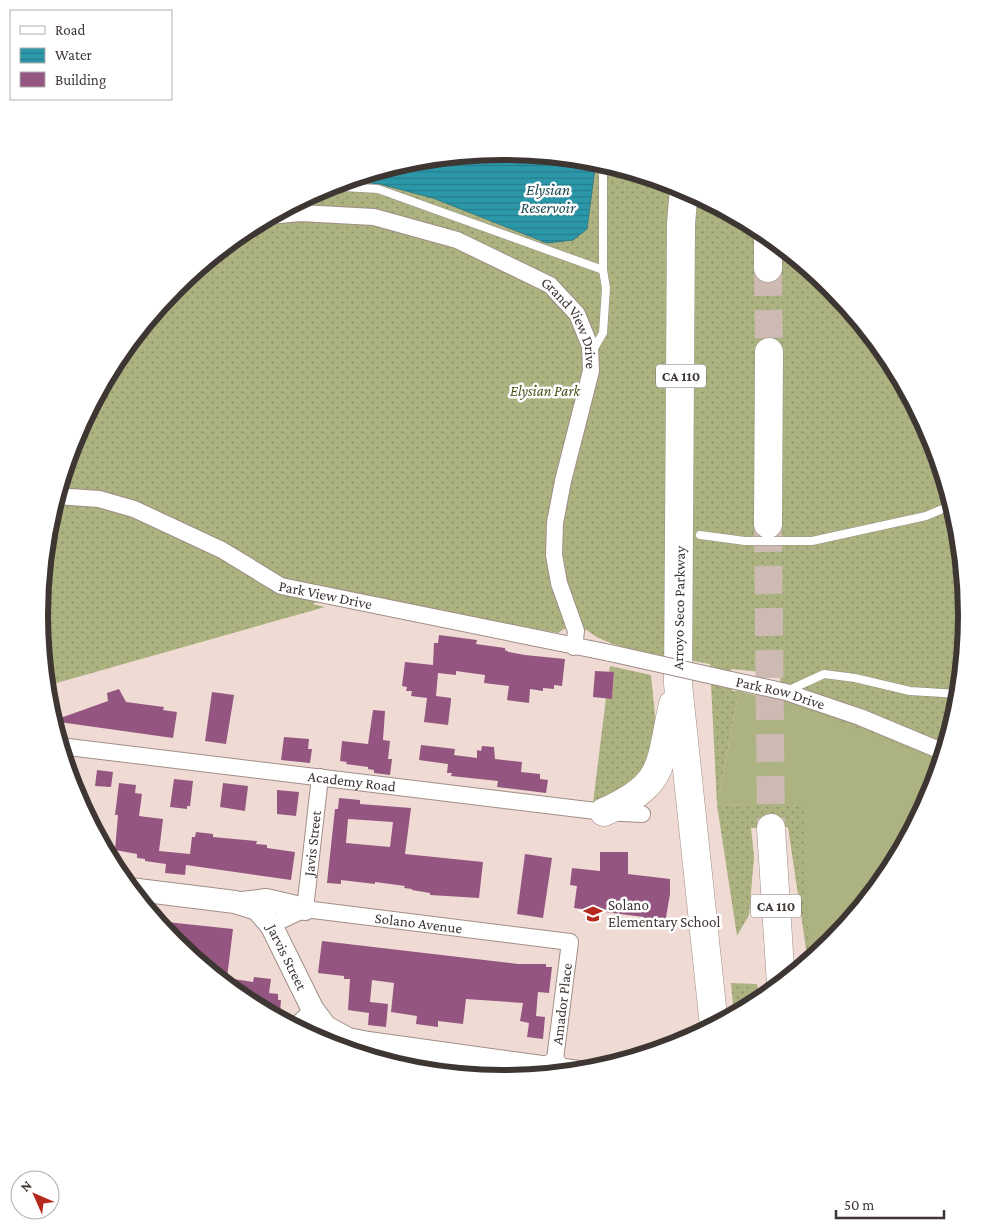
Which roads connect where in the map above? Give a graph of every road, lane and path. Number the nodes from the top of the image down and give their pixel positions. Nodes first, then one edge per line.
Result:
1 (602, 170) edge
2 (348, 187) edge
3 (682, 196) edge
4 (286, 215) edge
5 (768, 245) edge
6 (768, 268) tunnel mouth
7 (603, 270) junction
8 (592, 352) junction
9 (769, 352) tunnel mouth
10 (63, 496) edge
11 (946, 508) edge
12 (768, 524) tunnel mouth
13 (700, 535) dead end
14 (574, 647) junction
15 (610, 653) joint
16 (678, 684) junction
17 (786, 692) junction
18 (952, 694) edge
19 (67, 747) edge
20 (938, 749) edge
21 (320, 777) junction
22 (604, 812) junction
23 (642, 814) dead end
24 (771, 828) tunnel mouth
25 (141, 891) edge
26 (776, 908) junction
27 (305, 909) junction
28 (256, 912) junction
29 (570, 942) joint
30 (796, 963) edge
31 (780, 976) edge
32 (313, 1010) junction
33 (713, 1019) edge
34 (299, 1022) edge
35 (349, 1043) edge
36 (368, 1043) junction
37 (562, 1067) edge
38 (546, 1069) edge

1 - 7 lane
2 - 7 lane
3 - 16 highway, Arroyo Seco Parkway / CA 110
4 - 8 street, Grand View Drive
5 - 6 highway
7 - 8 lane
8 - 14 street, Grand View Drive
9 - 12 highway
10 - 14 street, Park View Drive
11 - 13 lane
14 - 15 street, Park View Drive
15 - 17 street, Park Row Drive, bridge
16 - 22 highway
16 - 33 highway, Arroyo Seco Parkway / CA 110
17 - 18 lane
17 - 20 street, Park Row Drive
19 - 21 street, Academy Road
21 - 22 street, Academy Road
21 - 27 street, Javis Street
22 - 23 street, Academy Road
24 - 26 highway, CA 110
25 - 28 main road
26 - 30 highway
26 - 31 highway, CA 110
27 - 28 street
27 - 28 main road
27 - 29 street, Solano Avenue
28 - 32 main road, Jarvis Street
29 - 37 street, Amador Place
32 - 34 street
32 - 36 main road, Jarvis Street
35 - 36 main road
36 - 38 main road

